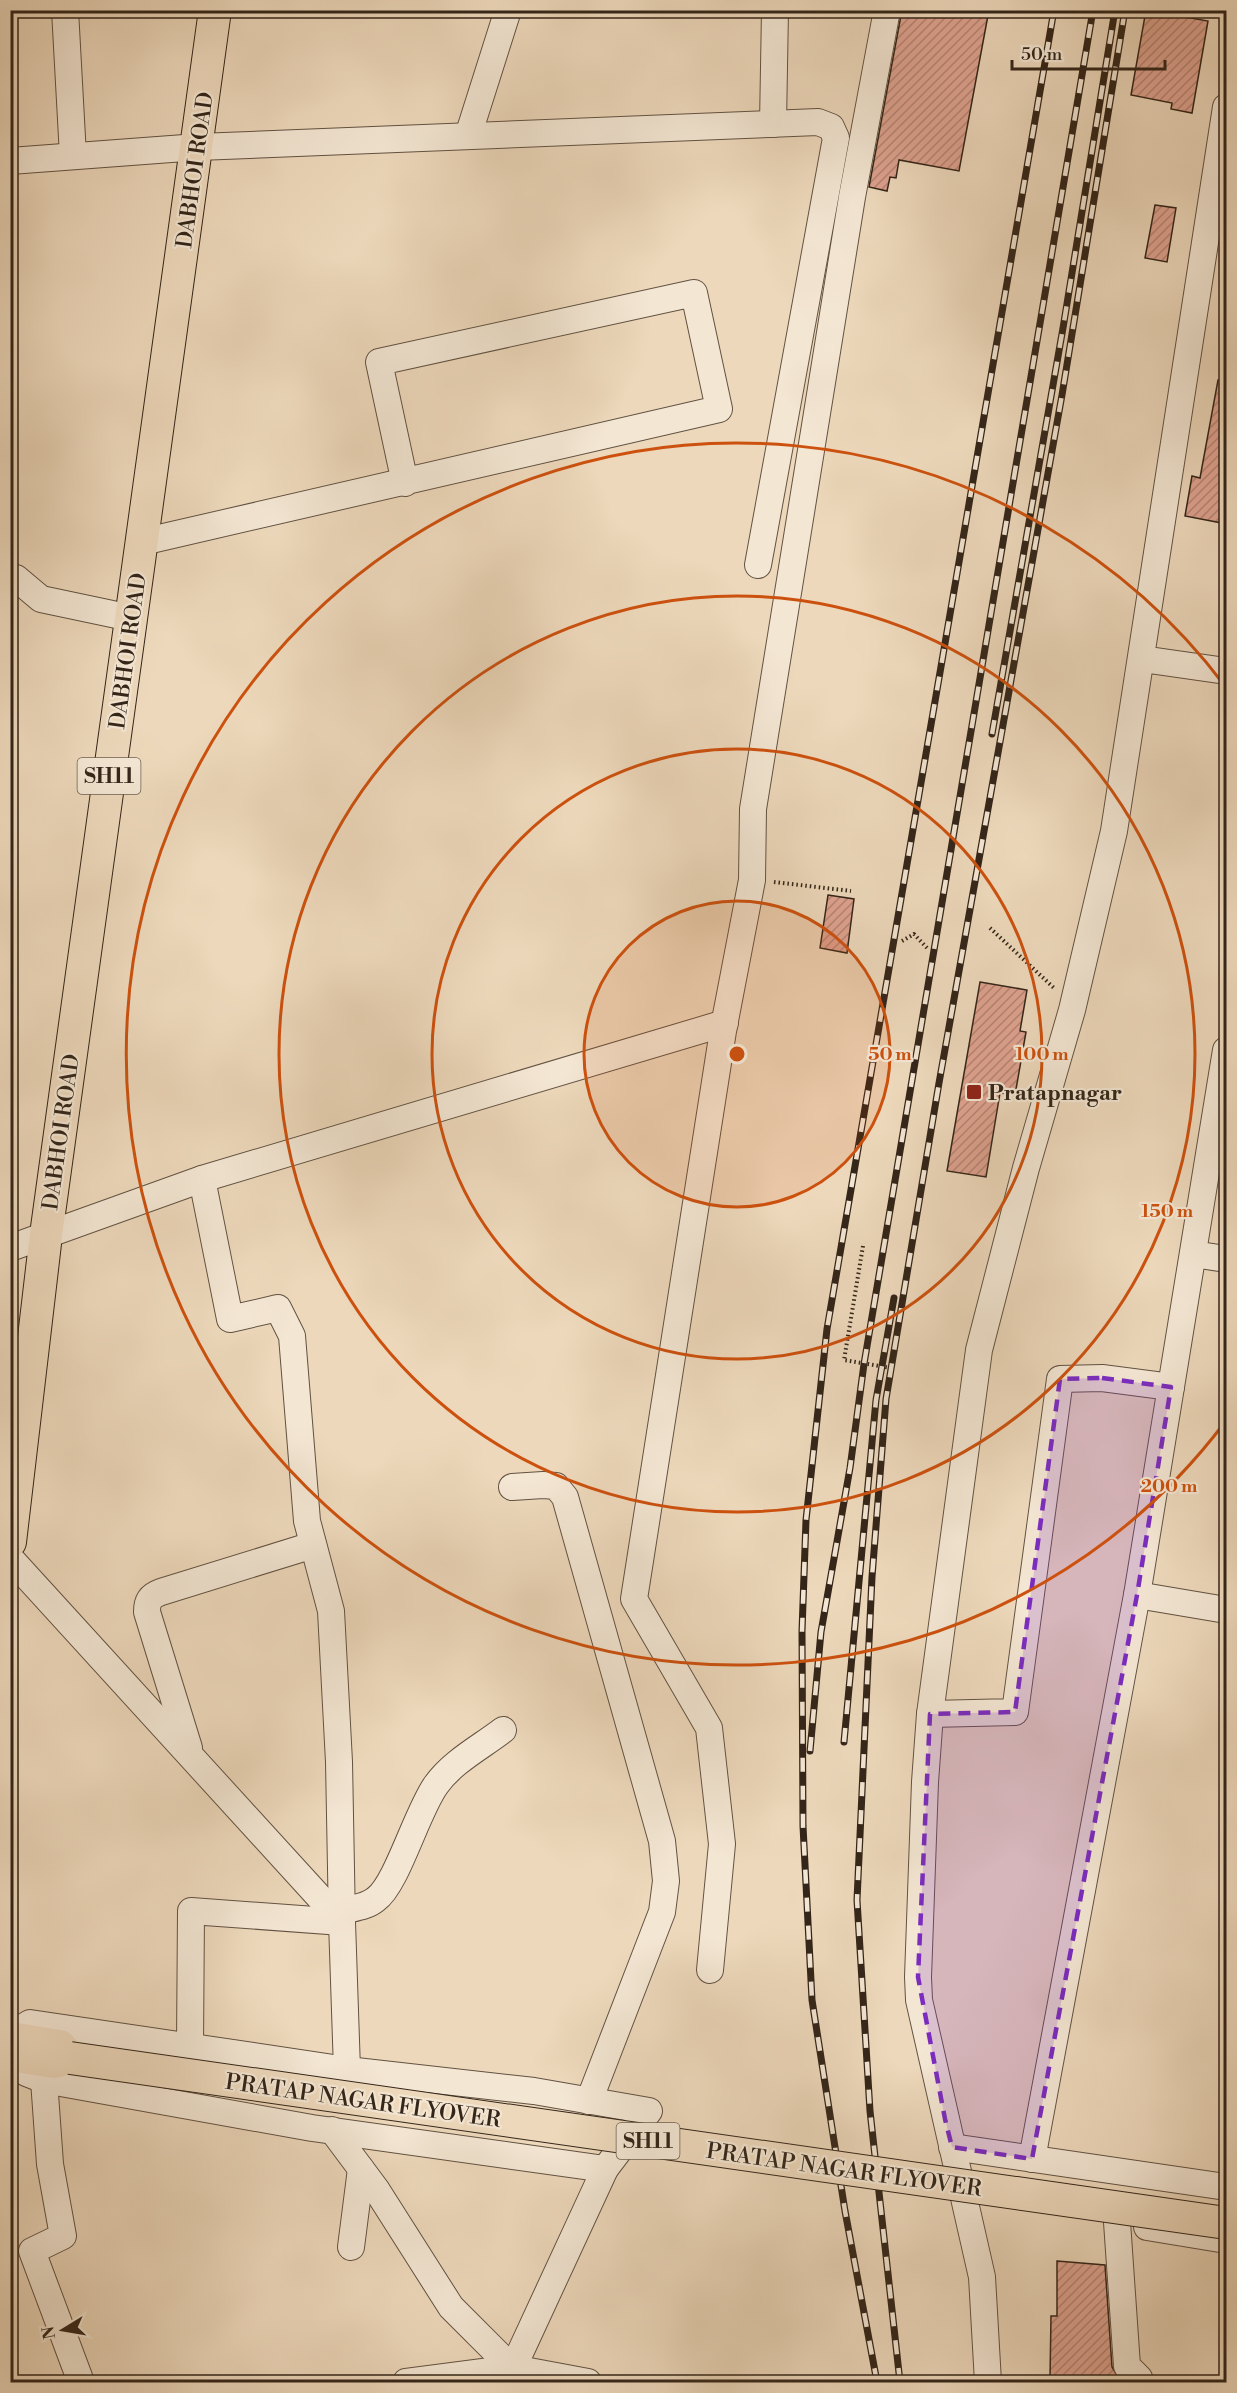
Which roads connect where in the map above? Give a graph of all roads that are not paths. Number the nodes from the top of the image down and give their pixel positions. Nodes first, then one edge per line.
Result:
1 (65, 10) edge
2 (215, 10) edge
3 (508, 10) edge
4 (775, 10) edge
5 (886, 10) edge
6 (1227, 107) edge
7 (773, 124) junction
8 (468, 136) junction
9 (198, 147) junction
10 (73, 156) junction
11 (10, 161) edge
12 (405, 483) junction
13 (142, 542) junction
14 (758, 565) dead end
15 (10, 577) edge
16 (131, 618) junction
17 (1142, 659) junction
18 (1227, 671) edge
19 (725, 1023) junction
20 (1227, 1050) edge
21 (1217, 1173) edge
22 (202, 1179) junction
23 (46, 1235) junction
24 (10, 1248) edge
25 (1193, 1254) junction
26 (1227, 1259) edge
27 (1171, 1387) junction
28 (512, 1487) dead end
29 (10, 1542) edge
30 (313, 1545) junction
31 (10, 1557) edge
32 (1137, 1595) junction
33 (1227, 1610) edge
34 (930, 1714) junction
35 (504, 1730) dead end
36 (191, 1756) junction
37 (342, 1916) junction
38 (710, 1970) dead end
39 (189, 2046) junction
40 (23, 2052) edge
41 (347, 2070) junction
42 (589, 2101) junction
43 (332, 2130) junction
44 (952, 2147) junction
45 (1032, 2159) junction
46 (361, 2169) junction
47 (605, 2169) junction
48 (1227, 2187) edge
49 (965, 2200) junction
50 (1117, 2222) junction
51 (1227, 2223) edge
52 (1227, 2240) edge
53 (351, 2247) dead end
54 (513, 2377) edge
55 (1139, 2378) dead end
56 (81, 2382) edge
57 (406, 2382) edge
58 (588, 2382) edge
59 (988, 2382) edge

1 - 10 street
2 - 9 main road, DABHOI ROAD / SH11
3 - 8 street
4 - 7 street
5 - 19 street
6 - 17 street
7 - 8 street
7 - 14 street
8 - 9 street
9 - 10 street
9 - 13 main road, DABHOI ROAD / SH11
10 - 11 street
12 - 12 street
12 - 13 street
13 - 16 main road, DABHOI ROAD / SH11
15 - 16 street
16 - 23 main road, DABHOI ROAD / SH11
17 - 18 street
17 - 34 street
19 - 22 street
19 - 38 street
20 - 21 street
21 - 25 street
22 - 23 street
22 - 30 street
23 - 24 street
23 - 29 main road, DABHOI ROAD / SH11
25 - 26 street
25 - 27 street
27 - 32 street
27 - 34 street
28 - 42 street
30 - 36 street
30 - 37 street
31 - 36 street
32 - 33 street
32 - 45 street
34 - 44 street
35 - 37 street
36 - 37 street
37 - 39 street
37 - 41 street
39 - 40 street
39 - 41 street
40 - 43 street
40 - 51 main road, PRATAP NAGAR FLYOVER / SH11, bridge
40 - 56 street
41 - 42 street
42 - 47 street
43 - 46 street
43 - 47 street
44 - 45 street
44 - 49 street
45 - 48 street
46 - 53 street
46 - 54 street
47 - 54 street
49 - 50 street
49 - 59 street
50 - 52 street
50 - 55 street
54 - 57 street
54 - 58 street

